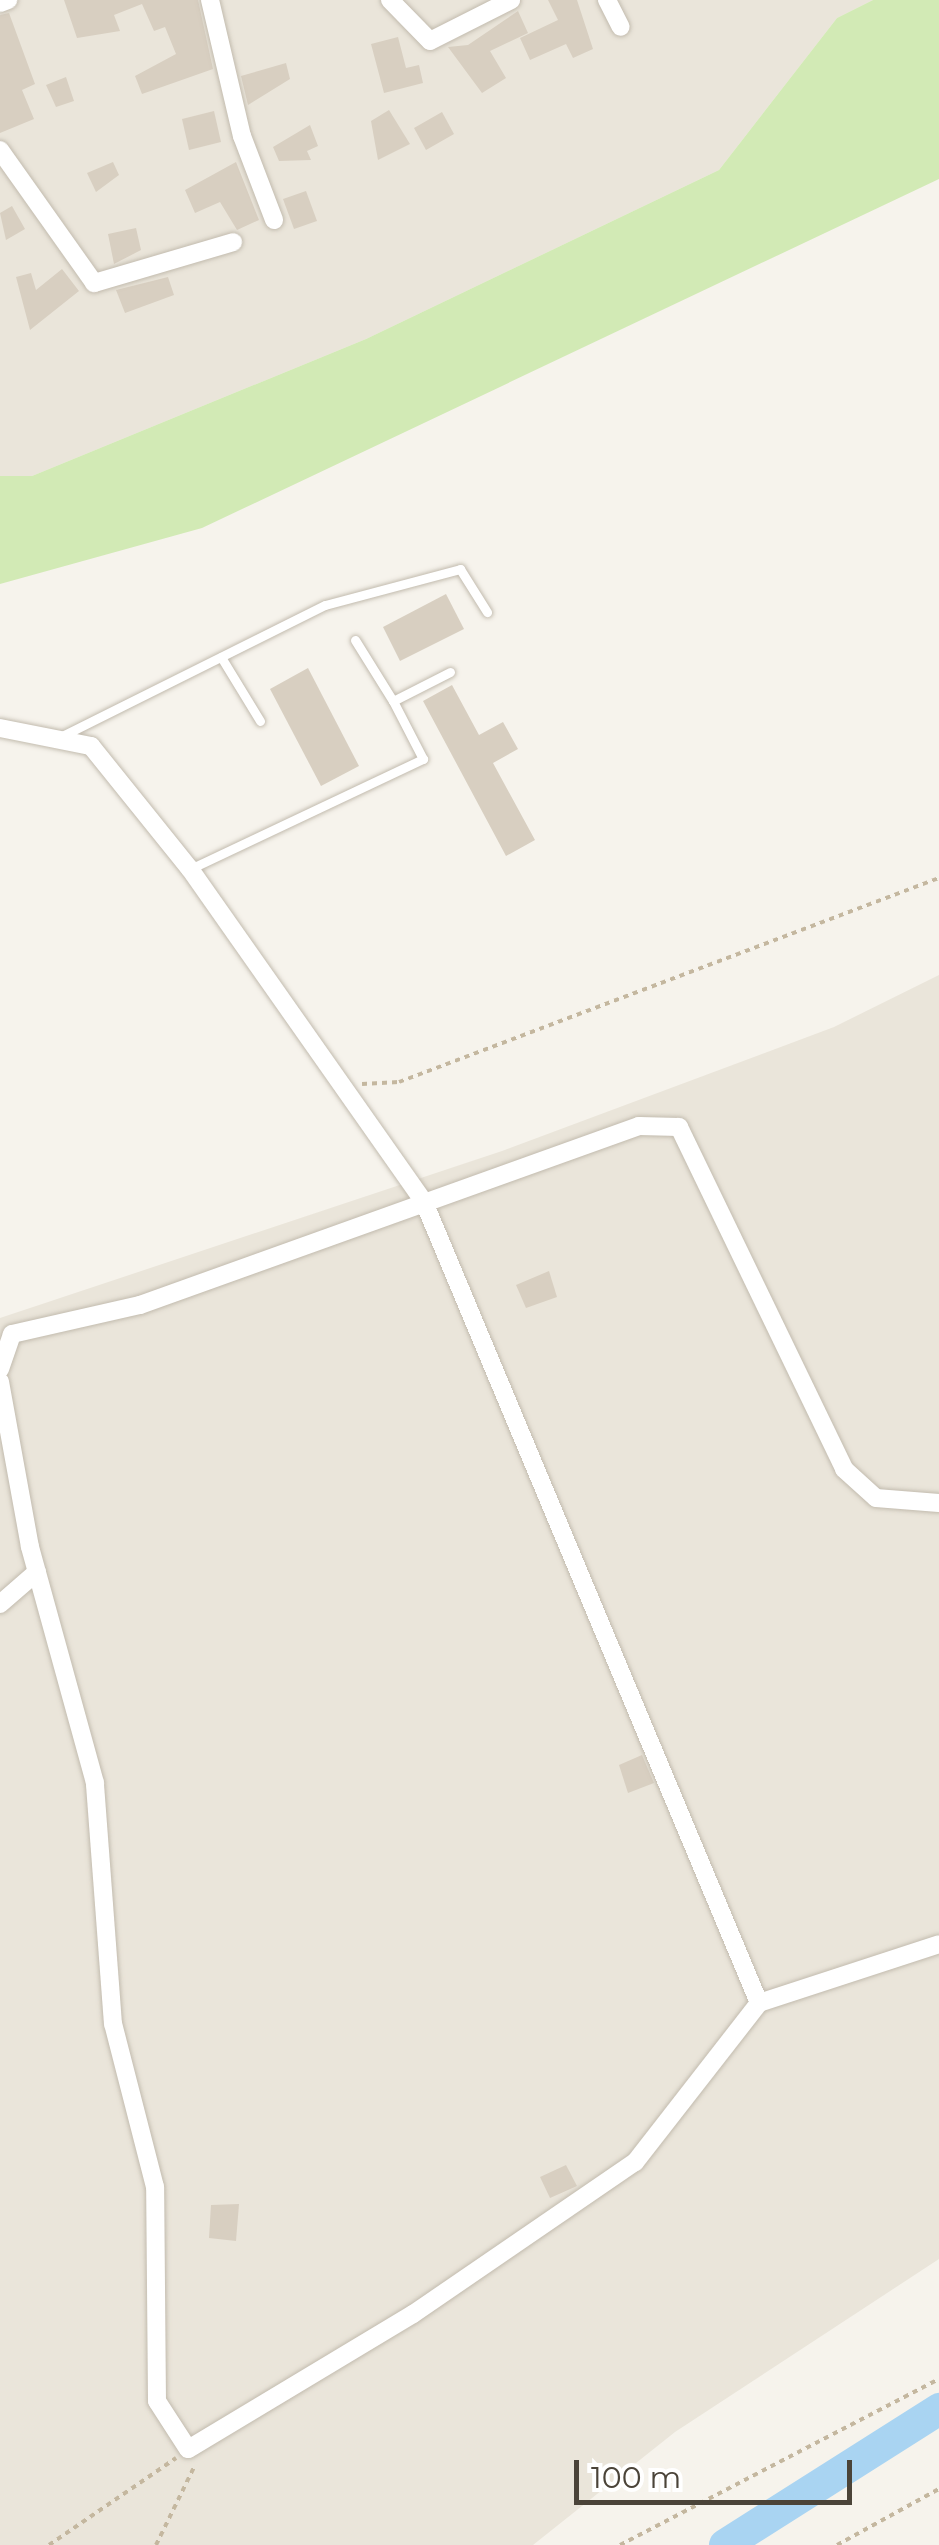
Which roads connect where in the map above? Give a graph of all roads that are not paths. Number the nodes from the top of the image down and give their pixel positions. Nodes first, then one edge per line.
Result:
1 (8, 0) edge
2 (210, 0) edge
3 (390, 0) edge
4 (511, 0) edge
5 (607, 0) edge
6 (0, 2) edge
7 (622, 27) dead end
8 (0, 150) edge
9 (274, 220) dead end
10 (233, 242) dead end
11 (487, 612) dead end
12 (355, 640) dead end
13 (221, 657) junction
14 (450, 672) dead end
15 (394, 701) junction
16 (260, 721) dead end
17 (0, 728) edge
18 (56, 739) junction
19 (190, 869) junction
20 (424, 1202) junction
21 (0, 1370) edge
22 (0, 1382) edge
23 (939, 1503) edge
24 (37, 1572) junction
25 (0, 1604) edge
26 (939, 1944) edge
27 (760, 2003) junction

1 - 6 street
2 - 9 street
3 - 4 street
5 - 7 street
8 - 10 street
11 - 13 lane
12 - 15 lane
13 - 16 lane
13 - 18 lane
14 - 15 lane
15 - 19 lane
17 - 18 street
18 - 19 street
19 - 20 street
20 - 21 street
20 - 23 street
20 - 27 street
22 - 24 street
24 - 25 street
24 - 27 street
26 - 27 street

